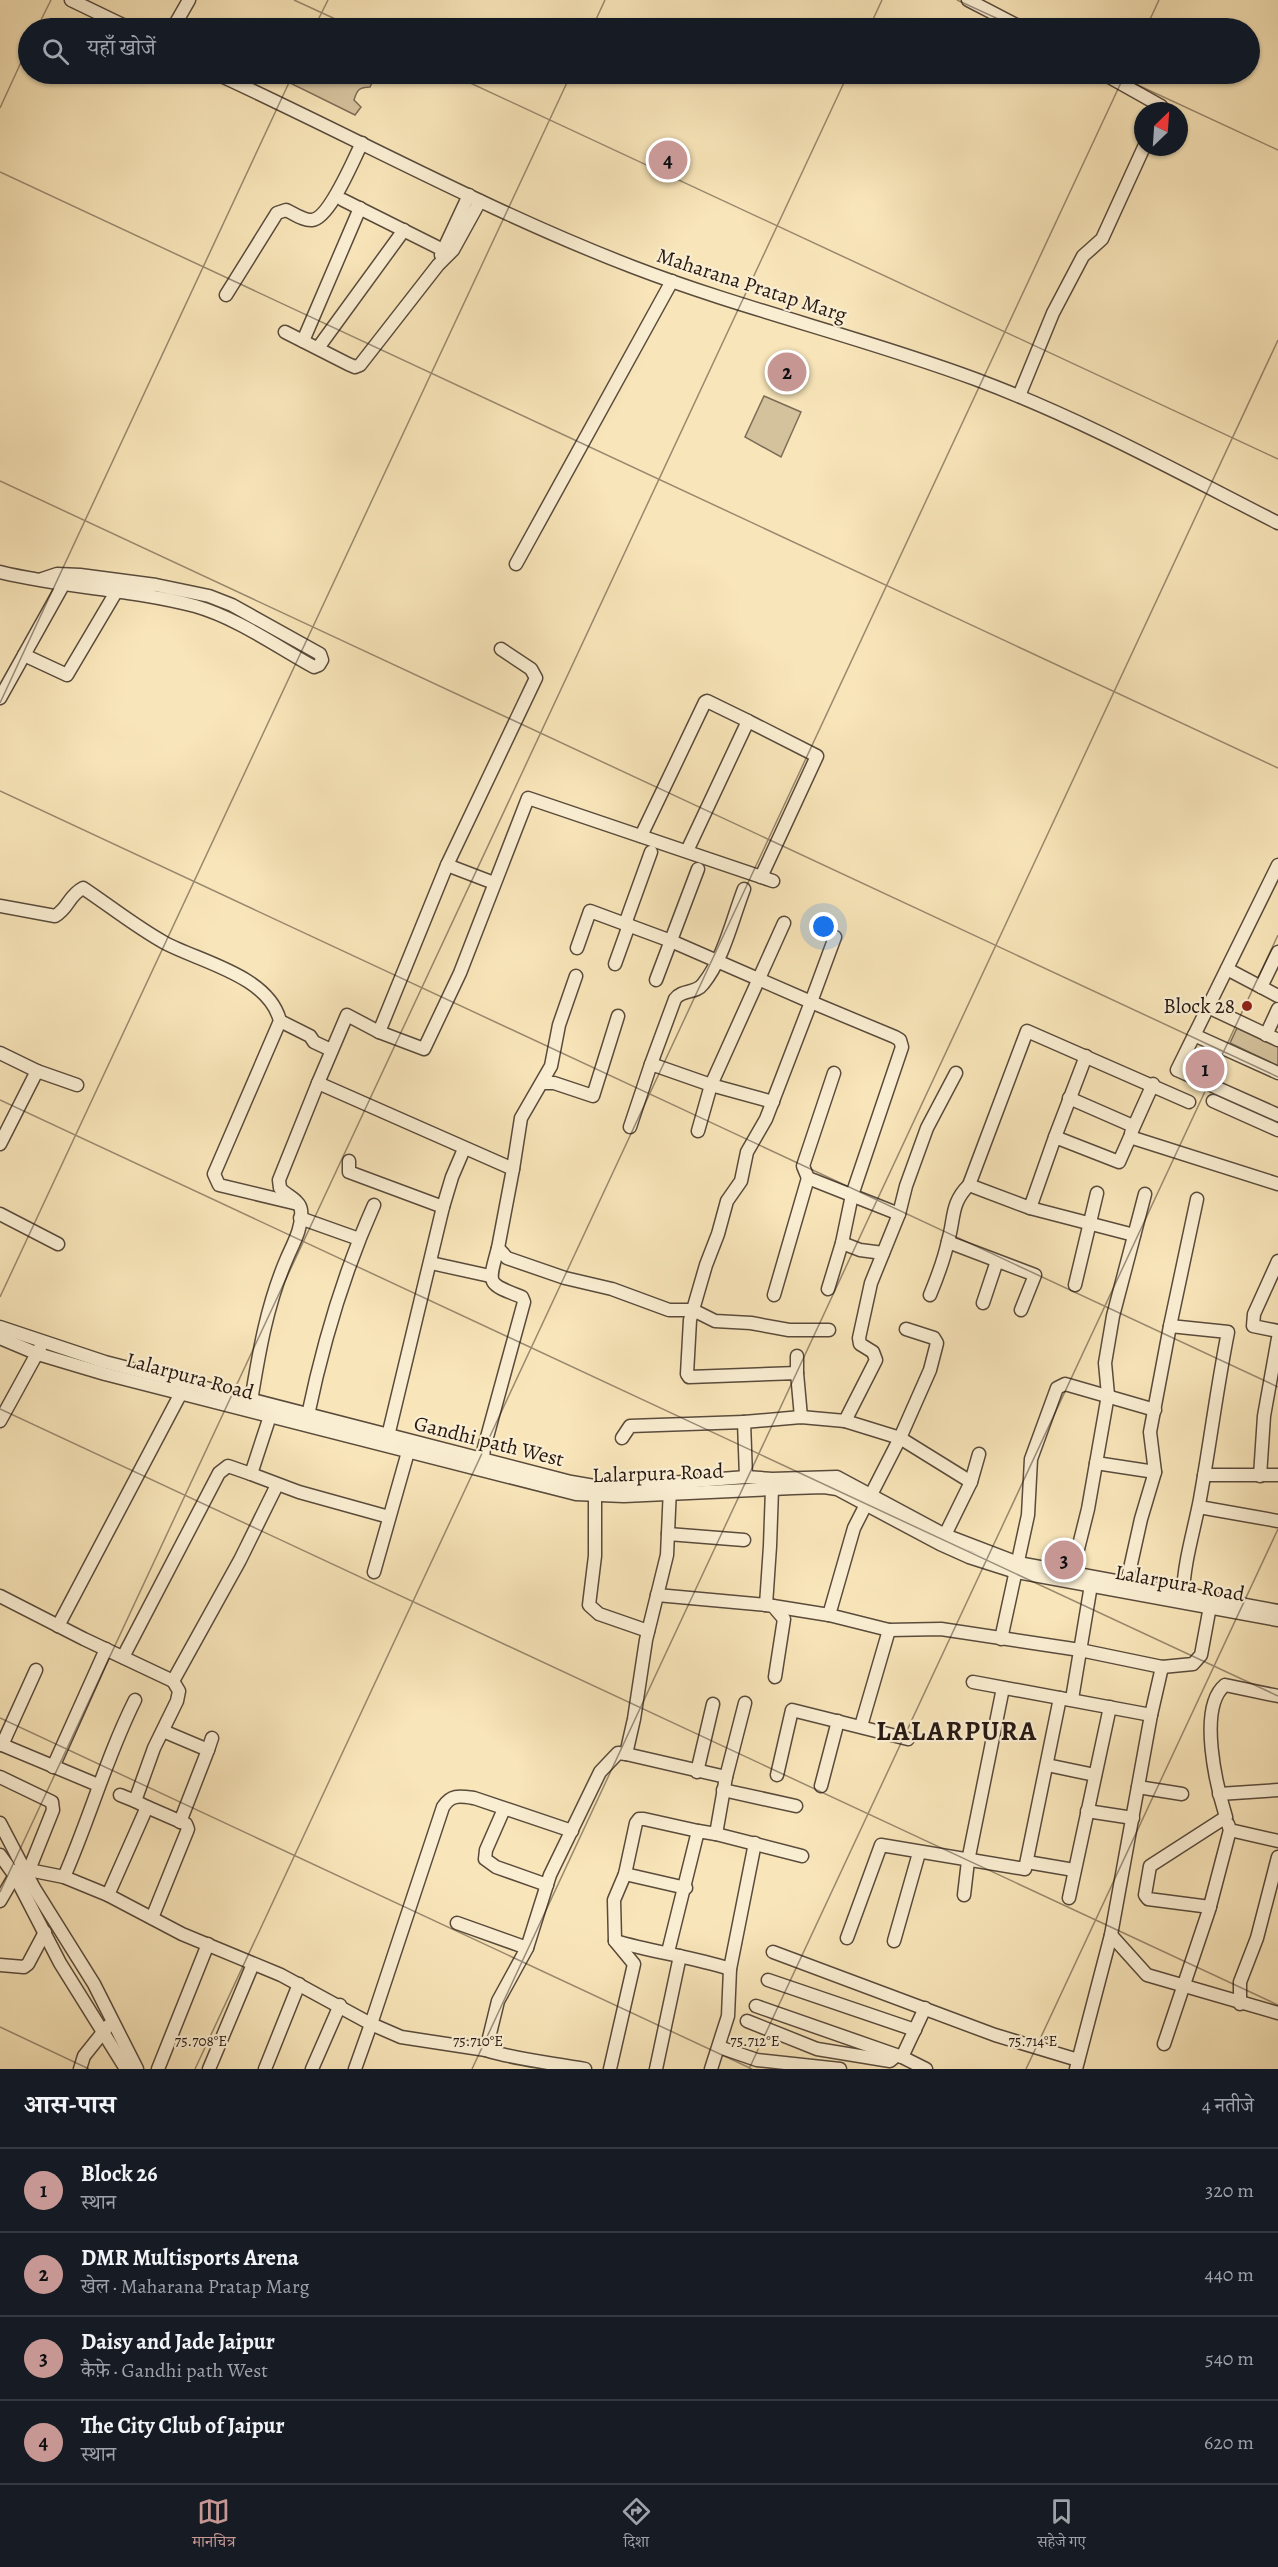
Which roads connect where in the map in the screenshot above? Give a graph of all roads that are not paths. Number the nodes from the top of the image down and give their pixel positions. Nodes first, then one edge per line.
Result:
1 (71, 0) edge
2 (189, 0) edge
3 (968, 0) edge
4 (108, 18) edge
5 (179, 18) edge
6 (1003, 18) edge
7 (238, 84) edge
8 (1122, 84) edge
9 (1154, 102) edge
10 (362, 143) junction
11 (1140, 156) edge
12 (475, 198) junction
13 (343, 200) dead end
14 (360, 208) junction
15 (404, 230) junction
16 (443, 250) junction
17 (438, 265) junction
18 (672, 281) junction
19 (226, 295) dead end
20 (285, 332) dead end
21 (303, 341) junction
22 (318, 348) junction
23 (1019, 396) junction
24 (1278, 523) edge
25 (516, 564) dead end
26 (0, 572) edge
27 (66, 580) junction
28 (156, 585) junction
29 (119, 586) junction
30 (196, 593) junction
31 (154, 598) junction
32 (190, 605) junction
33 (501, 649) dead end
34 (24, 656) junction
35 (0, 698) edge
36 (748, 721) junction
37 (641, 836) junction
38 (687, 851) junction
39 (651, 852) dead end
40 (447, 865) junction
41 (1278, 865) edge
42 (698, 869) dead end
43 (494, 883) junction
44 (744, 889) dead end
45 (0, 906) edge
46 (784, 923) dead end
47 (627, 924) junction
48 (835, 937) dead end
49 (671, 940) junction
50 (577, 948) dead end
51 (1278, 952) edge
52 (717, 960) junction
53 (615, 964) dead end
54 (1227, 969) junction
55 (576, 976) dead end
56 (759, 978) junction
57 (656, 981) dead end
58 (1261, 987) junction
59 (1278, 996) edge
60 (811, 1002) junction
61 (1208, 1006) junction
62 (1278, 1009) edge
63 (618, 1016) dead end
64 (280, 1021) junction
65 (379, 1032) junction
66 (1194, 1035) junction
67 (1266, 1035) junction
68 (1278, 1040) edge
69 (331, 1050) junction
70 (0, 1053) edge
71 (1086, 1056) junction
72 (651, 1064) junction
73 (37, 1071) junction
74 (834, 1073) dead end
75 (956, 1073) dead end
76 (1278, 1073) edge
77 (318, 1083) junction
78 (542, 1083) junction
79 (1153, 1084) junction
80 (711, 1085) junction
81 (77, 1086) dead end
82 (1070, 1098) junction
83 (1212, 1101) dead end
84 (773, 1102) junction
85 (1189, 1102) dead end
86 (1278, 1115) edge
87 (630, 1127) dead end
88 (1278, 1130) edge
89 (698, 1131) dead end
90 (1132, 1132) junction
91 (1055, 1137) junction
92 (0, 1144) edge
93 (464, 1149) junction
94 (349, 1161) dead end
95 (513, 1169) junction
96 (808, 1178) junction
97 (1278, 1184) edge
98 (969, 1185) junction
99 (1096, 1193) dead end
100 (1145, 1194) dead end
101 (852, 1195) junction
102 (1197, 1200) dead end
103 (298, 1204) junction
104 (374, 1205) dead end
105 (443, 1207) junction
106 (1030, 1208) junction
107 (0, 1214) edge
108 (899, 1214) junction
109 (300, 1218) junction
110 (1088, 1225) junction
111 (1134, 1235) junction
112 (359, 1239) junction
113 (948, 1242) junction
114 (842, 1243) junction
115 (58, 1244) dead end
116 (498, 1248) junction
117 (883, 1252) junction
118 (997, 1261) junction
119 (1278, 1261) edge
120 (431, 1263) junction
121 (490, 1276) junction
122 (1075, 1285) dead end
123 (828, 1289) dead end
124 (930, 1295) dead end
125 (774, 1296) dead end
126 (983, 1303) dead end
127 (693, 1310) junction
128 (1021, 1310) dead end
129 (1170, 1326) junction
130 (0, 1327) edge
131 (906, 1329) dead end
132 (829, 1330) dead end
133 (1278, 1331) edge
134 (0, 1338) edge
135 (1278, 1338) edge
136 (40, 1348) junction
137 (797, 1356) dead end
138 (797, 1373) junction
139 (181, 1393) junction
140 (1108, 1395) junction
141 (6, 1399) edge
142 (251, 1401) junction
143 (1155, 1410) junction
144 (272, 1412) junction
145 (2, 1415) edge
146 (308, 1415) junction
147 (801, 1417) junction
148 (845, 1421) junction
149 (744, 1422) junction
150 (388, 1436) junction
151 (622, 1438) dead end
152 (900, 1438) junction
153 (408, 1452) junction
154 (979, 1454) dead end
155 (1096, 1462) junction
156 (482, 1466) junction
157 (1155, 1472) junction
158 (251, 1474) junction
159 (1204, 1475) junction
160 (1278, 1475) edge
161 (1260, 1476) junction
162 (746, 1477) junction
163 (971, 1482) junction
164 (277, 1485) junction
165 (670, 1489) junction
166 (771, 1489) junction
167 (595, 1497) junction
168 (869, 1500) junction
169 (1198, 1507) junction
170 (389, 1517) junction
171 (1278, 1521) edge
172 (668, 1534) junction
173 (744, 1540) dead end
174 (943, 1540) junction
175 (1017, 1568) junction
176 (374, 1572) dead end
177 (1072, 1573) junction
178 (1092, 1582) junction
179 (1125, 1588) junction
180 (1183, 1594) junction
181 (657, 1595) junction
182 (0, 1596) edge
183 (1210, 1604) junction
184 (770, 1605) junction
185 (1278, 1611) edge
186 (829, 1615) junction
187 (1278, 1620) edge
188 (57, 1626) junction
189 (889, 1630) junction
190 (648, 1631) junction
191 (1000, 1639) junction
192 (106, 1649) junction
193 (1080, 1650) junction
194 (123, 1657) junction
195 (1162, 1667) junction
196 (36, 1670) dead end
197 (775, 1677) dead end
198 (173, 1681) junction
199 (973, 1682) dead end
200 (1003, 1688) junction
201 (1278, 1696) edge
202 (1066, 1699) junction
203 (135, 1700) dead end
204 (745, 1703) dead end
205 (713, 1704) dead end
206 (1110, 1707) junction
207 (1151, 1715) junction
208 (838, 1720) junction
209 (861, 1726) junction
210 (163, 1731) junction
211 (908, 1739) dead end
212 (1, 1744) edge
213 (626, 1754) junction
214 (1047, 1765) junction
215 (53, 1767) junction
216 (697, 1772) junction
217 (1095, 1774) junction
218 (777, 1775) dead end
219 (0, 1777) edge
220 (724, 1784) junction
221 (98, 1785) junction
222 (821, 1786) dead end
223 (1138, 1787) junction
224 (1278, 1789) edge
225 (1182, 1794) dead end
226 (1219, 1794) junction
227 (120, 1795) dead end
228 (135, 1801) junction
229 (796, 1806) dead end
230 (147, 1807) junction
231 (504, 1809) junction
232 (1087, 1811) junction
233 (1226, 1817) junction
234 (1132, 1818) junction
235 (180, 1822) junction
236 (0, 1823) edge
237 (1230, 1830) junction
238 (572, 1831) junction
239 (698, 1831) junction
240 (716, 1834) junction
241 (1278, 1841) edge
242 (755, 1844) junction
243 (919, 1853) junction
244 (0, 1855) edge
245 (801, 1856) dead end
246 (1278, 1857) edge
247 (968, 1861) junction
248 (1027, 1862) junction
249 (1074, 1870) junction
250 (16, 1874) edge
251 (625, 1874) junction
252 (64, 1877) junction
253 (547, 1885) junction
254 (686, 1888) junction
255 (108, 1895) junction
256 (964, 1895) dead end
257 (1069, 1898) dead end
258 (0, 1901) edge
259 (1210, 1907) junction
260 (152, 1918) junction
261 (457, 1923) dead end
262 (45, 1932) junction
263 (1111, 1935) junction
264 (847, 1938) dead end
265 (615, 1941) junction
266 (894, 1941) dead end
267 (208, 1944) junction
268 (527, 1948) junction
269 (773, 1952) dead end
270 (674, 1954) junction
271 (253, 1964) junction
272 (0, 1965) edge
273 (730, 1969) junction
274 (768, 1980) dead end
275 (298, 1984) junction
276 (1183, 1987) junction
277 (1240, 2004) junction
278 (340, 2005) junction
279 (756, 2007) dead end
280 (925, 2008) junction
281 (1278, 2013) edge
282 (113, 2022) junction
283 (747, 2022) dead end
284 (371, 2024) junction
285 (915, 2030) junction
286 (102, 2031) junction
287 (1164, 2044) dead end
288 (719, 2047) junction
289 (486, 2050) junction
290 (899, 2056) junction
291 (504, 2063) edge
292 (1077, 2065) edge
293 (80, 2069) edge
294 (126, 2069) edge
295 (137, 2069) edge
296 (158, 2069) edge
297 (209, 2069) edge
298 (265, 2069) edge
299 (312, 2069) edge
300 (355, 2069) edge
301 (584, 2069) edge
302 (610, 2069) edge
303 (656, 2069) edge
304 (711, 2069) edge
305 (840, 2069) edge
306 (924, 2069) edge

1 - 4 street
2 - 5 street
3 - 6 street
7 - 10 street, Maharana Pratap Marg
8 - 9 street
10 - 12 street, Maharana Pratap Marg
10 - 19 street
11 - 23 street
12 - 16 street
12 - 17 street
12 - 18 street, Maharana Pratap Marg
13 - 14 street
14 - 15 street
14 - 21 street
15 - 16 street
15 - 22 street
16 - 17 street
17 - 22 street
18 - 23 street, Maharana Pratap Marg
18 - 25 street
20 - 21 street
21 - 22 street
23 - 24 street, Maharana Pratap Marg
26 - 27 street
27 - 29 street
27 - 34 street
28 - 29 street
28 - 30 street
28 - 31 street
29 - 31 street
29 - 34 street
30 - 32 street
30 - 32 street
31 - 32 street
33 - 40 street
34 - 35 street
36 - 37 street
36 - 38 street
36 - 38 street
37 - 38 street
37 - 43 street
39 - 47 street
40 - 43 street
40 - 65 street
41 - 54 street
42 - 49 street
43 - 65 street
44 - 52 street
45 - 64 street
46 - 56 street
47 - 49 street
47 - 50 street
47 - 53 street
48 - 60 street
49 - 52 street
49 - 57 street
51 - 58 street
52 - 56 street
52 - 72 street
54 - 58 street
54 - 61 street
55 - 78 street
56 - 60 street
56 - 80 street
58 - 59 street
60 - 84 street
60 - 101 street
61 - 66 street
61 - 67 street
62 - 67 street
63 - 78 street
64 - 69 street
64 - 103 street
65 - 69 street
66 - 76 street
66 - 86 street
67 - 68 street
69 - 77 street
70 - 73 street
71 - 79 street
71 - 82 street
71 - 98 street
72 - 80 street
72 - 87 street
73 - 81 street
73 - 92 street
74 - 96 street
75 - 108 street
77 - 93 street
77 - 103 street
78 - 95 street
79 - 85 street
79 - 90 street
80 - 84 street
80 - 89 street
82 - 90 street
82 - 91 street
83 - 88 street
84 - 127 street
90 - 91 street
90 - 97 street
91 - 106 street
93 - 95 street
93 - 105 street
94 - 105 street
95 - 116 street
96 - 101 street
96 - 125 street
98 - 106 street
98 - 113 street
99 - 110 street
100 - 111 street
101 - 108 street
101 - 114 street
102 - 129 street
103 - 109 street
104 - 112 street
105 - 120 street
106 - 110 street
107 - 115 street
108 - 117 street
109 - 112 street
109 - 142 street
110 - 111 street
110 - 122 street
111 - 140 street
112 - 146 street
113 - 118 street
113 - 124 street
114 - 117 street
114 - 123 street
116 - 121 street
116 - 127 street
117 - 148 street
118 - 126 street
118 - 128 street
119 - 133 street
120 - 121 street
120 - 150 street
121 - 156 street
127 - 132 street
127 - 138 street
129 - 143 street
129 - 159 street
130 - 136 street, Gandhi path West
131 - 152 street
134 - 136 street, Lalarpura Road
135 - 161 street
136 - 139 street, Lalarpura Road
136 - 141 street
136 - 142 street, Gandhi path West
137 - 138 street
138 - 147 street
139 - 144 street, Lalarpura Road
139 - 188 street
140 - 143 street
140 - 155 street
140 - 175 street
141 - 145 street
142 - 144 street, Gandhi path West
143 - 157 street
144 - 146 street, Gandhi path West
144 - 153 street, Lalarpura Road
144 - 158 street
146 - 150 street, Gandhi path West
147 - 148 street
147 - 149 street
148 - 152 street
149 - 151 street
149 - 162 street
150 - 156 street, Gandhi path West
152 - 163 street
152 - 168 street
153 - 156 street, Lalarpura Road
153 - 170 street
154 - 163 street
155 - 157 street
155 - 177 street
156 - 165 street, Gandhi path West
156 - 167 street, Lalarpura Road
157 - 179 street
158 - 164 street
158 - 194 street
159 - 161 street
159 - 169 street
160 - 161 street
162 - 165 street, Gandhi path West
162 - 168 street, Gandhi path West
163 - 174 street
164 - 170 street
164 - 198 street
165 - 166 street, Lalarpura Road
165 - 167 street, Lalarpura Road
165 - 172 street
166 - 168 street, Lalarpura Road
166 - 184 street
167 - 190 street
168 - 174 street, Gandhi path West
168 - 186 street
169 - 171 street
169 - 180 street
170 - 176 street
172 - 173 street
172 - 181 street
174 - 175 street, Gandhi path West
175 - 177 street, Gandhi path West
175 - 178 street, Lalarpura Road
175 - 191 street
177 - 178 street, Gandhi path West
178 - 179 street, Gandhi path West
178 - 193 street
179 - 180 street, Gandhi path West
179 - 183 street, Lalarpura Road
180 - 183 street, Gandhi path West
181 - 184 street
181 - 190 street
182 - 188 street
183 - 185 street
183 - 187 street, Lalarpura Road
183 - 195 street
184 - 186 street
184 - 197 street
186 - 189 street
188 - 192 street
189 - 191 street
189 - 209 street
190 - 213 street
191 - 193 street
192 - 194 street
192 - 215 street
193 - 195 street
193 - 202 street
194 - 198 street
195 - 207 street
196 - 212 street
198 - 210 street
199 - 200 street
200 - 202 street
200 - 247 street
201 - 226 street
202 - 206 street
202 - 214 street
203 - 221 street
204 - 220 street
205 - 216 street
206 - 207 street
206 - 217 street
207 - 223 street
208 - 209 street
208 - 218 street
208 - 222 street
209 - 211 street
210 - 228 street
210 - 235 street
212 - 215 street
213 - 216 street
213 - 238 street
214 - 217 street
214 - 248 street
215 - 221 street
216 - 220 street
217 - 232 street
219 - 250 street
220 - 229 street
220 - 240 street
221 - 252 street
223 - 225 street
223 - 234 street
224 - 226 street
226 - 233 street
227 - 228 street
228 - 230 street
230 - 235 street
230 - 255 street
231 - 238 street
231 - 253 street
231 - 284 street
232 - 234 street
232 - 249 street
233 - 237 street
233 - 259 street
234 - 263 street
235 - 260 street
236 - 250 street
237 - 241 street
237 - 259 street
238 - 253 street
239 - 240 street
239 - 251 street
239 - 254 street
240 - 242 street
242 - 245 street
242 - 273 street
243 - 247 street
243 - 264 street
243 - 266 street
244 - 250 street
246 - 277 street
247 - 248 street
247 - 256 street
248 - 249 street
249 - 257 street
250 - 252 street
250 - 258 street
250 - 262 street
250 - 282 street
251 - 254 street
251 - 265 street
252 - 255 street
253 - 268 street
254 - 270 street
255 - 260 street
259 - 276 street
260 - 267 street
261 - 268 street
262 - 272 street
262 - 286 street
263 - 276 street
263 - 292 street
265 - 270 street
265 - 302 street
267 - 271 street
267 - 296 street
268 - 289 street
269 - 280 street
270 - 273 street
270 - 303 street
271 - 275 street
271 - 297 street
273 - 288 street
274 - 285 street
275 - 278 street
275 - 298 street
276 - 277 street
276 - 287 street
277 - 281 street
278 - 284 street
278 - 299 street
279 - 290 street
280 - 285 street
280 - 292 street
282 - 286 street
282 - 295 street
283 - 290 street
284 - 289 street
284 - 300 street
285 - 290 street
286 - 293 street
286 - 294 street
288 - 304 street
288 - 305 street
289 - 291 street
290 - 306 street
291 - 301 street

